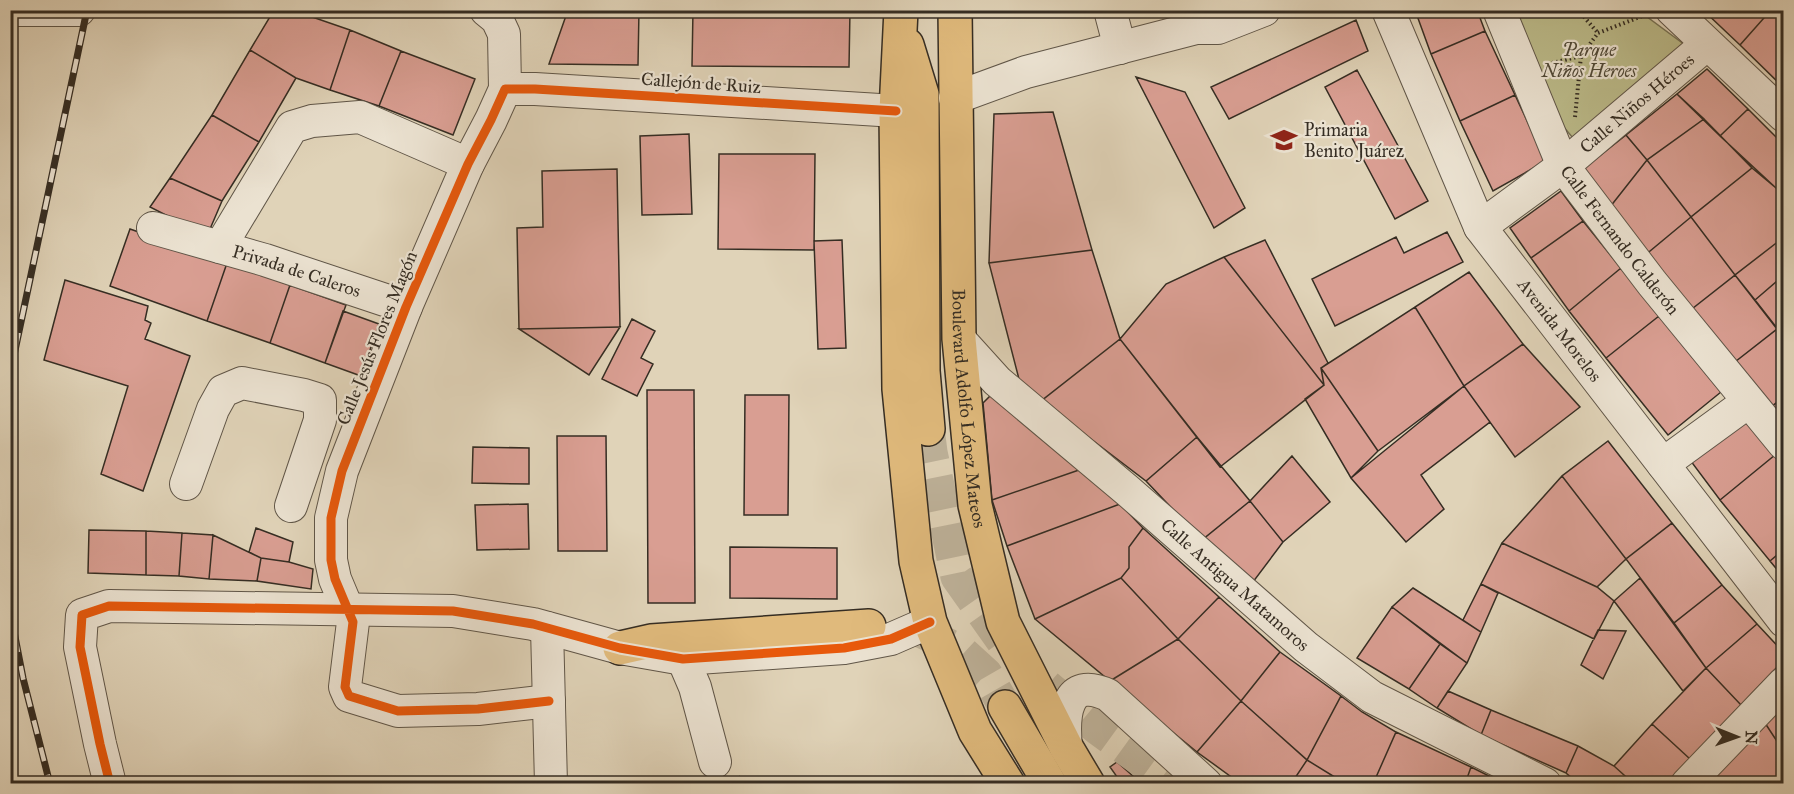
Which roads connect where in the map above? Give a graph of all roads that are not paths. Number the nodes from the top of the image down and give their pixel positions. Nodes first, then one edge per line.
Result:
1 (17, 10) edge
2 (79, 10) edge
3 (486, 10) edge
4 (955, 10) edge
5 (1110, 10) edge
6 (1264, 10) edge
7 (1388, 10) edge
8 (1499, 10) edge
9 (1658, 13) edge
10 (901, 17) edge
11 (1195, 19) edge
12 (1707, 44) junction
13 (1119, 48) junction
14 (505, 89) junction
15 (956, 98) junction
16 (896, 111) junction
17 (1784, 116) edge
18 (468, 164) junction
19 (1563, 166) junction
20 (1480, 227) junction
21 (153, 228) dead end
22 (220, 247) junction
23 (406, 307) junction
24 (959, 339) junction
25 (1748, 402) junction
26 (928, 429) tunnel mouth
27 (1784, 444) edge
28 (307, 461) junction
29 (1664, 464) junction
30 (342, 471) junction
31 (186, 484) dead end
32 (291, 506) dead end
33 (349, 609) junction
34 (1784, 621) edge
35 (930, 622) junction
36 (869, 626) dead end
37 (547, 628) junction
38 (620, 648) junction
39 (683, 659) junction
40 (1784, 683) edge
41 (549, 701) junction
42 (1005, 707) tunnel mouth
43 (1066, 747) junction
44 (715, 762) dead end
45 (110, 783) edge
46 (551, 783) edge
47 (1008, 783) edge
48 (1050, 783) edge
49 (1088, 783) edge
50 (1206, 783) edge
51 (1545, 783) edge
52 (1687, 783) edge

1 - 2 street
3 - 14 street
4 - 15 main road, Boulevard Adolfo López Mateos
5 - 13 street
6 - 11 street
7 - 20 street, Avenida Morelos
8 - 19 street, Calle Fernando Calderón
9 - 12 street
10 - 16 main road
10 - 26 main road
11 - 13 street
12 - 17 street
12 - 19 street, Calle Niños Héroes
13 - 15 street
14 - 16 street, Callejón de Ruiz
14 - 18 street, Calle Jesús Flores Magón
15 - 24 main road, Boulevard Adolfo López Mateos
16 - 35 main road
18 - 22 street, Privada de Caleros
18 - 23 street, Calle Jesús Flores Magón
19 - 20 street, Calle Niños Héroes
19 - 25 street, Calle Fernando Calderón
20 - 29 street, Avenida Morelos
21 - 22 street, Privada de Caleros
22 - 23 street, Privada de Caleros
23 - 30 street, Calle Jesús Flores Magón
24 - 43 main road, Boulevard Adolfo López Mateos
24 - 51 street, Calle Antigua Matamoros
25 - 27 street, Calle Fernando Calderón
25 - 29 street
28 - 30 street
28 - 31 street
28 - 32 street
29 - 34 street, Avenida Morelos
30 - 33 street, Calle Jesús Flores Magón
33 - 37 street
33 - 41 street
33 - 45 street
35 - 39 street
35 - 47 main road
36 - 38 main road
37 - 38 street
37 - 41 street
38 - 39 street
39 - 44 street
40 - 52 street
41 - 46 street
42 - 48 main road
43 - 49 main road, Boulevard Adolfo López Mateos
43 - 50 street

